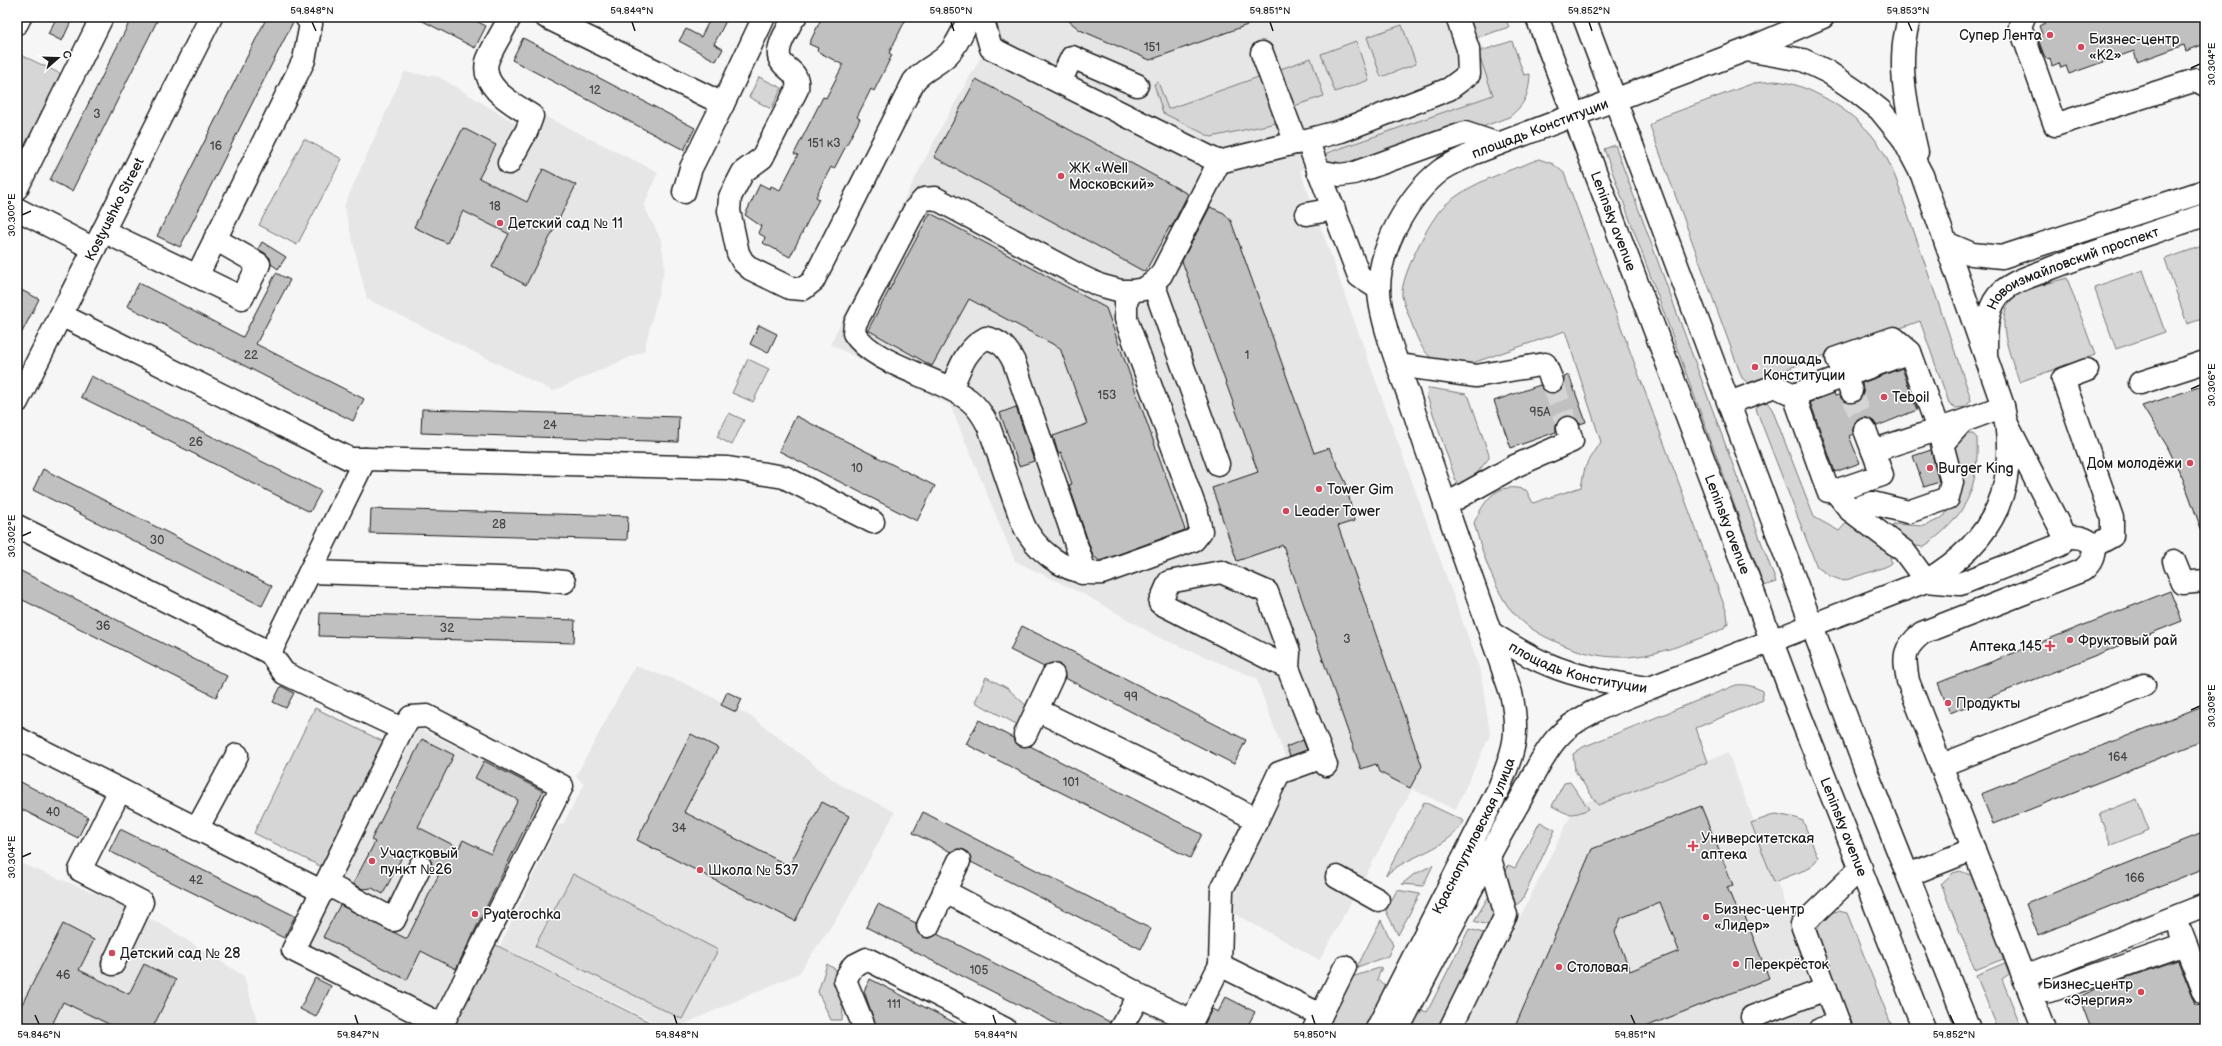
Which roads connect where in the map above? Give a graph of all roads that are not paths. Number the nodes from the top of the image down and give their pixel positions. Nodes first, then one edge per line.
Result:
1 (20, 17) edge
2 (102, 17) edge
3 (211, 17) edge
4 (306, 17) edge
5 (510, 17) edge
6 (546, 17) edge
7 (764, 17) edge
8 (795, 17) edge
9 (970, 17) edge
10 (1457, 17) edge
11 (1537, 17) edge
12 (1584, 17) edge
13 (1823, 17) edge
14 (1910, 17) edge
15 (2024, 17) edge
16 (981, 22) edge
17 (17, 23) edge
18 (1746, 50) junction
19 (1262, 53) dead end
20 (1060, 82) junction
21 (1137, 85) dead end
22 (2205, 85) edge
23 (1615, 99) junction
24 (723, 104) junction
25 (1574, 116) junction
26 (1301, 142) junction
27 (1498, 144) junction
28 (1219, 162) junction
29 (509, 163) dead end
30 (1318, 171) junction
31 (1922, 174) junction
32 (17, 188) edge
33 (2205, 191) edge
34 (684, 192) dead end
35 (17, 209) edge
36 (1334, 209) junction
37 (1307, 214) dead end
38 (2205, 215) edge
39 (215, 239) junction
40 (99, 240) junction
41 (1946, 243) junction
42 (197, 276) junction
43 (1153, 283) junction
44 (1379, 289) junction
45 (1132, 291) junction
46 (60, 315) junction
47 (1986, 358) junction
48 (2205, 362) edge
49 (1398, 365) junction
50 (2087, 370) dead end
51 (1552, 381) tunnel mouth
52 (2140, 383) dead end
53 (951, 389) junction
54 (1794, 395) junction
55 (17, 402) edge
56 (1729, 403) junction
57 (2005, 415) junction
58 (1961, 423) junction
59 (1568, 428) tunnel mouth
60 (1938, 428) junction
61 (1865, 430) tunnel mouth
62 (1873, 451) junction
63 (365, 459) junction
64 (1218, 464) dead end
65 (1835, 491) junction
66 (1445, 505) junction
67 (1850, 510) junction
68 (873, 522) dead end
69 (17, 526) edge
70 (2065, 537) junction
71 (2094, 546) junction
72 (2174, 560) dead end
73 (310, 572) junction
74 (1082, 573) junction
75 (1926, 581) junction
76 (2205, 581) edge
77 (564, 582) dead end
78 (1812, 625) junction
79 (1491, 633) junction
80 (1771, 640) junction
81 (270, 653) junction
82 (1288, 668) junction
83 (1052, 675) dead end
84 (2144, 685) dead end
85 (1650, 688) junction
86 (1037, 710) junction
87 (402, 729) junction
88 (1026, 735) dead end
89 (17, 738) edge
90 (237, 755) dead end
91 (1942, 765) junction
92 (120, 790) junction
93 (1257, 820) junction
94 (197, 829) junction
95 (1470, 845) junction
96 (1974, 849) junction
97 (1489, 855) junction
98 (959, 861) dead end
99 (420, 866) dead end
100 (1861, 868) junction
101 (1908, 875) junction
102 (1337, 877) dead end
103 (325, 888) junction
104 (944, 892) junction
105 (1378, 900) dead end
106 (2205, 905) edge
107 (2175, 917) junction
108 (928, 926) dead end
109 (2185, 944) junction
110 (113, 964) dead end
111 (1220, 964) junction
112 (1345, 967) dead end
113 (2023, 977) junction
114 (1826, 989) junction
115 (2050, 991) dead end
116 (2205, 994) edge
117 (1139, 996) junction
118 (1752, 1017) dead end
119 (1317, 1022) edge
120 (1190, 1025) edge
121 (1834, 1027) edge
122 (865, 1029) edge
123 (1006, 1029) edge
124 (1120, 1029) edge
125 (1377, 1029) edge
126 (1398, 1029) edge
127 (1450, 1029) edge
128 (1924, 1029) edge
129 (1969, 1029) edge
130 (2044, 1029) edge

1 - 17 main road
2 - 32 main road
3 - 40 main road, Kostyushko Street
4 - 39 main road
5 - 29 main road
6 - 24 main road
7 - 24 main road
8 - 9 main road
10 - 26 main road
11 - 25 main road, Leninsky avenue
12 - 23 main road
13 - 18 main road
14 - 31 main road
15 - 22 main road
16 - 20 main road
18 - 23 main road, площадь Конституции
18 - 31 main road, площадь Конституции
19 - 26 main road
20 - 21 main road
20 - 28 main road
23 - 25 main road, площадь Конституции
23 - 56 main road
24 - 34 main road
25 - 27 main road, площадь Конституции
25 - 80 main road, Leninsky avenue
26 - 28 main road
26 - 30 main road
27 - 30 main road
27 - 44 main road, площадь Конституции
28 - 43 main road
30 - 36 main road
31 - 41 main road, площадь Конституции
33 - 41 main road, Новоизмайловский проспект
35 - 40 main road
36 - 37 main road
36 - 44 main road
38 - 47 main road, Новоизмайловский проспект
39 - 42 main road
39 - 42 main road
40 - 42 main road
40 - 46 main road, Kostyushko Street
41 - 47 main road, площадь Конституции
43 - 45 main road
43 - 64 main road
44 - 49 main road, площадь Конституции
45 - 53 main road
45 - 74 main road
46 - 55 main road, Kostyushko Street
46 - 63 main road
47 - 57 main road, площадь Конституции
48 - 52 main road
49 - 51 main road
49 - 66 main road, площадь Конституции
50 - 71 main road
53 - 74 main road
53 - 74 main road
54 - 56 main road
54 - 60 main road
54 - 65 main road
56 - 78 main road
57 - 58 main road
57 - 70 main road
57 - 75 main road, площадь Конституции
58 - 60 main road
58 - 67 main road
59 - 66 main road
60 - 62 main road
61 - 62 main road
62 - 65 main road
63 - 68 main road
63 - 73 main road
65 - 67 main road
66 - 79 main road, площадь Конституции
67 - 75 main road
69 - 81 main road
70 - 71 main road
70 - 75 main road
71 - 91 main road
72 - 76 main road
73 - 77 main road
73 - 81 main road
75 - 78 main road, площадь Конституции
78 - 80 main road, площадь Конституции
78 - 101 main road
79 - 85 main road, площадь Конституции
79 - 95 main road, Краснопутиловская улица
80 - 85 main road, площадь Конституции
80 - 100 main road, Leninsky avenue
81 - 87 main road
82 - 82 main road
82 - 93 main road
83 - 86 main road
84 - 91 main road
85 - 97 main road, Краснопутиловская улица
86 - 88 main road
86 - 93 main road
87 - 103 main road
87 - 103 main road
89 - 92 main road
90 - 94 main road
91 - 96 main road
92 - 94 main road
92 - 110 main road
93 - 111 main road
94 - 103 main road
95 - 97 main road
95 - 125 main road, Краснопутиловская улица
96 - 101 main road
96 - 113 main road
97 - 126 main road, Краснопутиловская улица
97 - 127 main road, Краснопутиловская улица
98 - 104 main road
99 - 103 main road
100 - 114 main road
100 - 128 main road, Leninsky avenue
101 - 129 main road
102 - 105 main road
104 - 108 main road
104 - 117 main road
106 - 107 main road
107 - 109 main road
107 - 113 main road
109 - 115 main road
109 - 116 main road
111 - 119 main road
111 - 120 main road
112 - 119 main road
113 - 130 main road
114 - 118 main road
114 - 121 main road
117 - 120 main road
117 - 124 main road
122 - 123 main road

